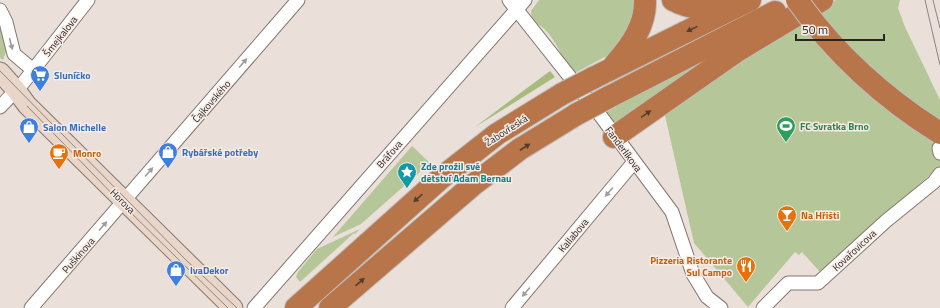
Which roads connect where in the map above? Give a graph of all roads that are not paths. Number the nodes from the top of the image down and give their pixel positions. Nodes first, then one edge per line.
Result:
1 (88, 0) edge
2 (298, 0) edge
3 (645, 0) edge
4 (674, 0) edge
5 (516, 3) edge
6 (745, 3) edge
7 (803, 5) edge
8 (0, 10) edge
9 (772, 29) junction
10 (705, 49) junction
11 (612, 68) junction
12 (33, 70) junction
13 (0, 72) edge
14 (10, 98) edge
15 (614, 137) junction
16 (940, 145) edge
17 (634, 162) junction
18 (940, 174) edge
19 (124, 202) junction
20 (303, 301) edge
21 (31, 308) edge
22 (233, 308) edge
23 (254, 308) edge
24 (330, 308) edge
25 (512, 308) edge
26 (721, 308) edge
27 (763, 308) edge

1 - 12 street, Šmejkalova
19 -> 2 street, Čajkovského
3 - 11 highway
4 - 6 highway
5 - 15 street, Fanderlíkova
5 - 23 street, Bráfova
6 -> 11 highway, Žabovřeská
7 - 9 highway
7 - 10 highway
7 - 16 highway, bridge
8 -> 12 street
9 - 10 highway
15 -> 9 highway
24 -> 10 highway, bridge
11 -> 20 highway, Žabovřeská, bridge
12 - 14 street, Šmejkalova
13 - 14 street, Horova
14 - 19 street, Horova
15 - 17 street, Fanderlíkova
17 -> 25 street, Kallabova
17 - 26 street, Fanderlíkova
18 - 27 street, Kovařovicova
21 -> 19 street, Puškinova
19 - 22 street, Horova

